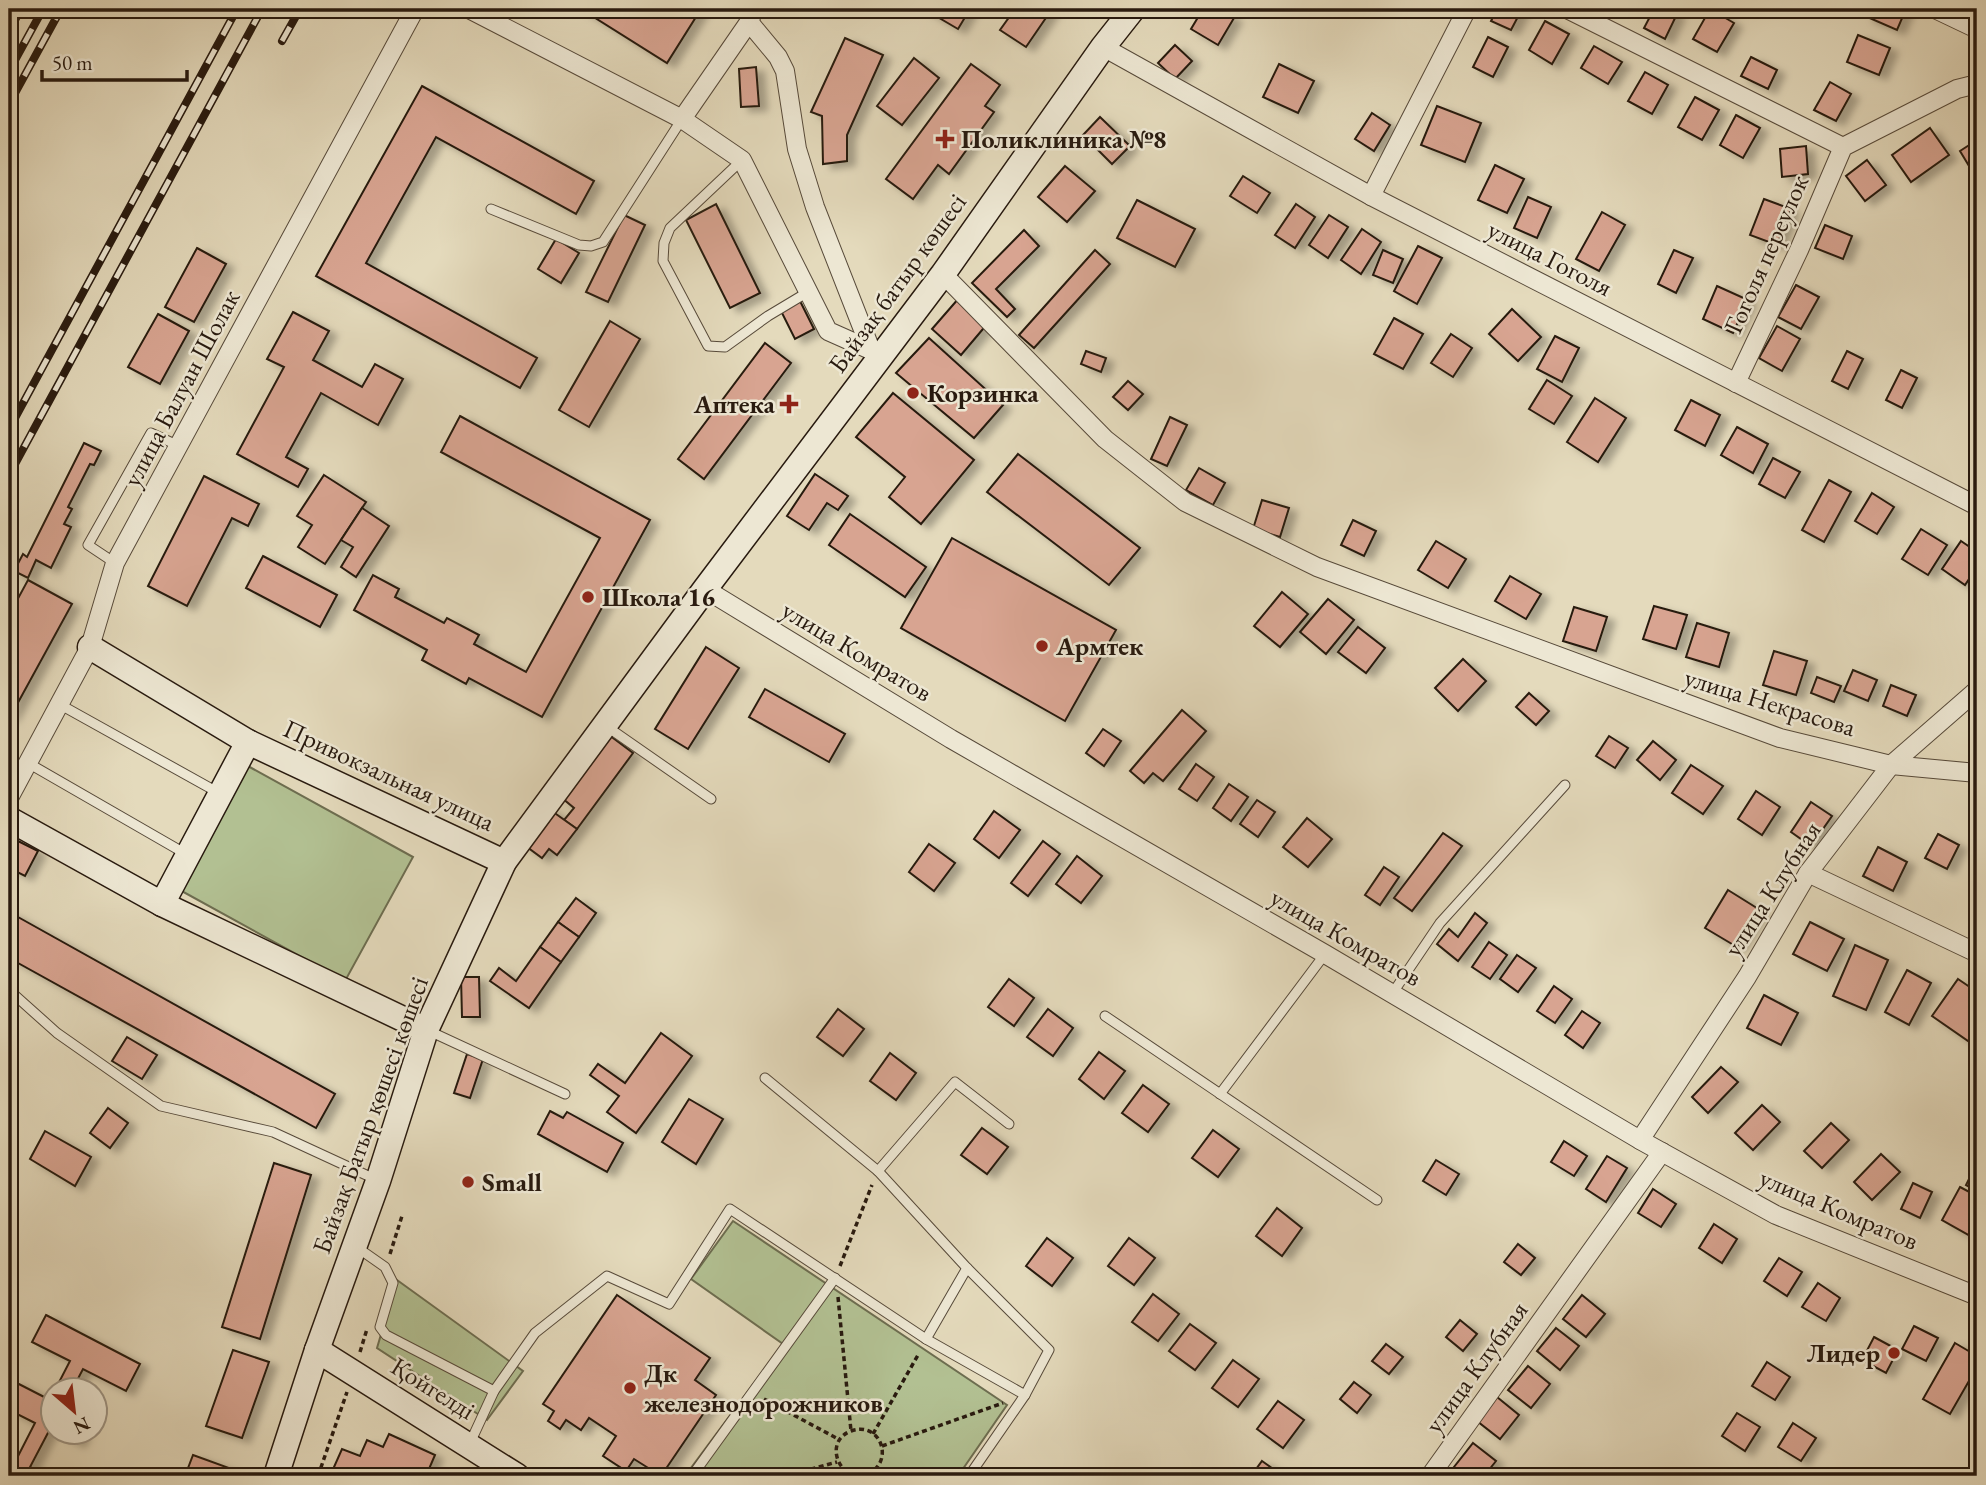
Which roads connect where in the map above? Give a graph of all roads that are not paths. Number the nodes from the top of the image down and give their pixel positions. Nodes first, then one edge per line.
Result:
1 (415, 9) edge
2 (469, 9) edge
3 (1133, 9) edge
4 (1467, 9) edge
5 (1567, 9) edge
6 (1935, 9) edge
7 (752, 15) edge
8 (1977, 29) edge
9 (1103, 47) junction
10 (1977, 83) edge
11 (682, 119) junction
12 (1843, 147) junction
13 (742, 160) junction
14 (1371, 196) junction
15 (491, 209) dead end
16 (943, 274) junction
17 (808, 292) junction
18 (876, 352) junction
19 (1736, 383) junction
20 (179, 446) junction
21 (1977, 506) edge
22 (115, 563) junction
23 (705, 589) junction
24 (90, 647) junction
25 (1977, 690) edge
26 (59, 704) junction
27 (605, 725) junction
28 (248, 742) junction
29 (28, 762) junction
30 (1891, 765) junction
31 (1977, 773) edge
32 (1565, 785) dead end
33 (220, 794) junction
34 (9, 798) edge
35 (710, 799) dead end
36 (9, 819) edge
37 (187, 855) junction
38 (504, 862) junction
39 (1808, 873) junction
40 (162, 904) junction
41 (1977, 953) edge
42 (1325, 954) junction
43 (9, 990) edge
44 (1392, 994) junction
45 (1105, 1016) dead end
46 (426, 1030) junction
47 (765, 1078) dead end
48 (565, 1094) dead end
49 (1220, 1094) junction
50 (1009, 1124) dead end
51 (1640, 1140) junction
52 (1662, 1152) junction
53 (877, 1171) junction
54 (378, 1181) junction
55 (1377, 1200) dead end
56 (354, 1245) junction
57 (967, 1268) junction
58 (835, 1278) junction
59 (1977, 1296) edge
60 (926, 1339) junction
61 (317, 1350) junction
62 (494, 1391) junction
63 (1025, 1395) junction
64 (468, 1446) junction
65 (276, 1476) edge
66 (517, 1476) edge
67 (692, 1476) edge
68 (969, 1476) edge
69 (1430, 1476) edge

1 - 20 street, улица Балуан Шолак
2 - 11 street
3 - 9 main road, Байзақ батыр көшесі
4 - 14 street
5 - 12 street
6 - 8 street
7 - 11 street
7 - 18 street
9 - 14 street, улица Гоголя
9 - 16 main road, Байзақ батыр көшесі
10 - 12 street
11 - 13 street
11 - 15 lane
12 - 19 street, Гоголя переулок
13 - 17 street
13 - 17 lane
14 - 19 street, улица Гоголя
16 - 18 main road, Байзақ батыр көшесі
16 - 30 street, улица Некрасова
17 - 18 street
18 - 23 main road, Байзақ батыр көшесі
19 - 21 street, улица Гоголя
20 - 22 street, улица Балуан Шолак
20 - 22 lane
22 - 24 street, улица Балуан Шолак
23 - 27 main road, Байзақ Батыр қөшесі көшесі
23 - 42 street, улица Комратов
24 - 26 street, улица Балуан Шолак
24 - 28 main road, Привокзальная улица
25 - 30 street, улица Клубная
26 - 29 street, улица Балуан Шолак
26 - 33 lane
27 - 35 lane
27 - 38 main road, Байзақ Батыр қөшесі көшесі
28 - 33 main road, Привокзальная улица
28 - 38 main road, Привокзальная улица
29 - 34 street, улица Балуан Шолак
29 - 37 lane
30 - 31 street, улица Некрасова
30 - 39 street, улица Клубная
32 - 44 lane
33 - 37 main road, Привокзальная улица
36 - 40 main road
37 - 40 main road, Привокзальная улица
38 - 46 main road, Байзақ Батыр қөшесі көшесі
39 - 41 street
39 - 51 street, улица Клубная
40 - 46 main road
42 - 44 street, улица Комратов
42 - 49 lane
43 - 54 lane
44 - 51 street, улица Комратов
45 - 49 lane
46 - 48 lane
46 - 54 main road, Байзақ Батыр қөшесі көшесі
47 - 53 lane
49 - 55 lane
50 - 53 lane
51 - 52 street, улица Комратов
52 - 59 street, улица Комратов
52 - 69 street, улица Клубная
53 - 57 lane
54 - 56 main road, Байзақ Батыр қөшесі көшесі
56 - 61 main road, Байзақ Батыр қөшесі көшесі
56 - 62 lane
57 - 60 lane
57 - 63 lane
58 - 60 lane
58 - 62 lane
58 - 67 lane
60 - 63 lane
61 - 64 main road, Қойгелді
61 - 65 main road, Байзақ Батыр қөшесі көшесі
62 - 64 lane
63 - 68 lane
64 - 66 main road, Қойгелді

